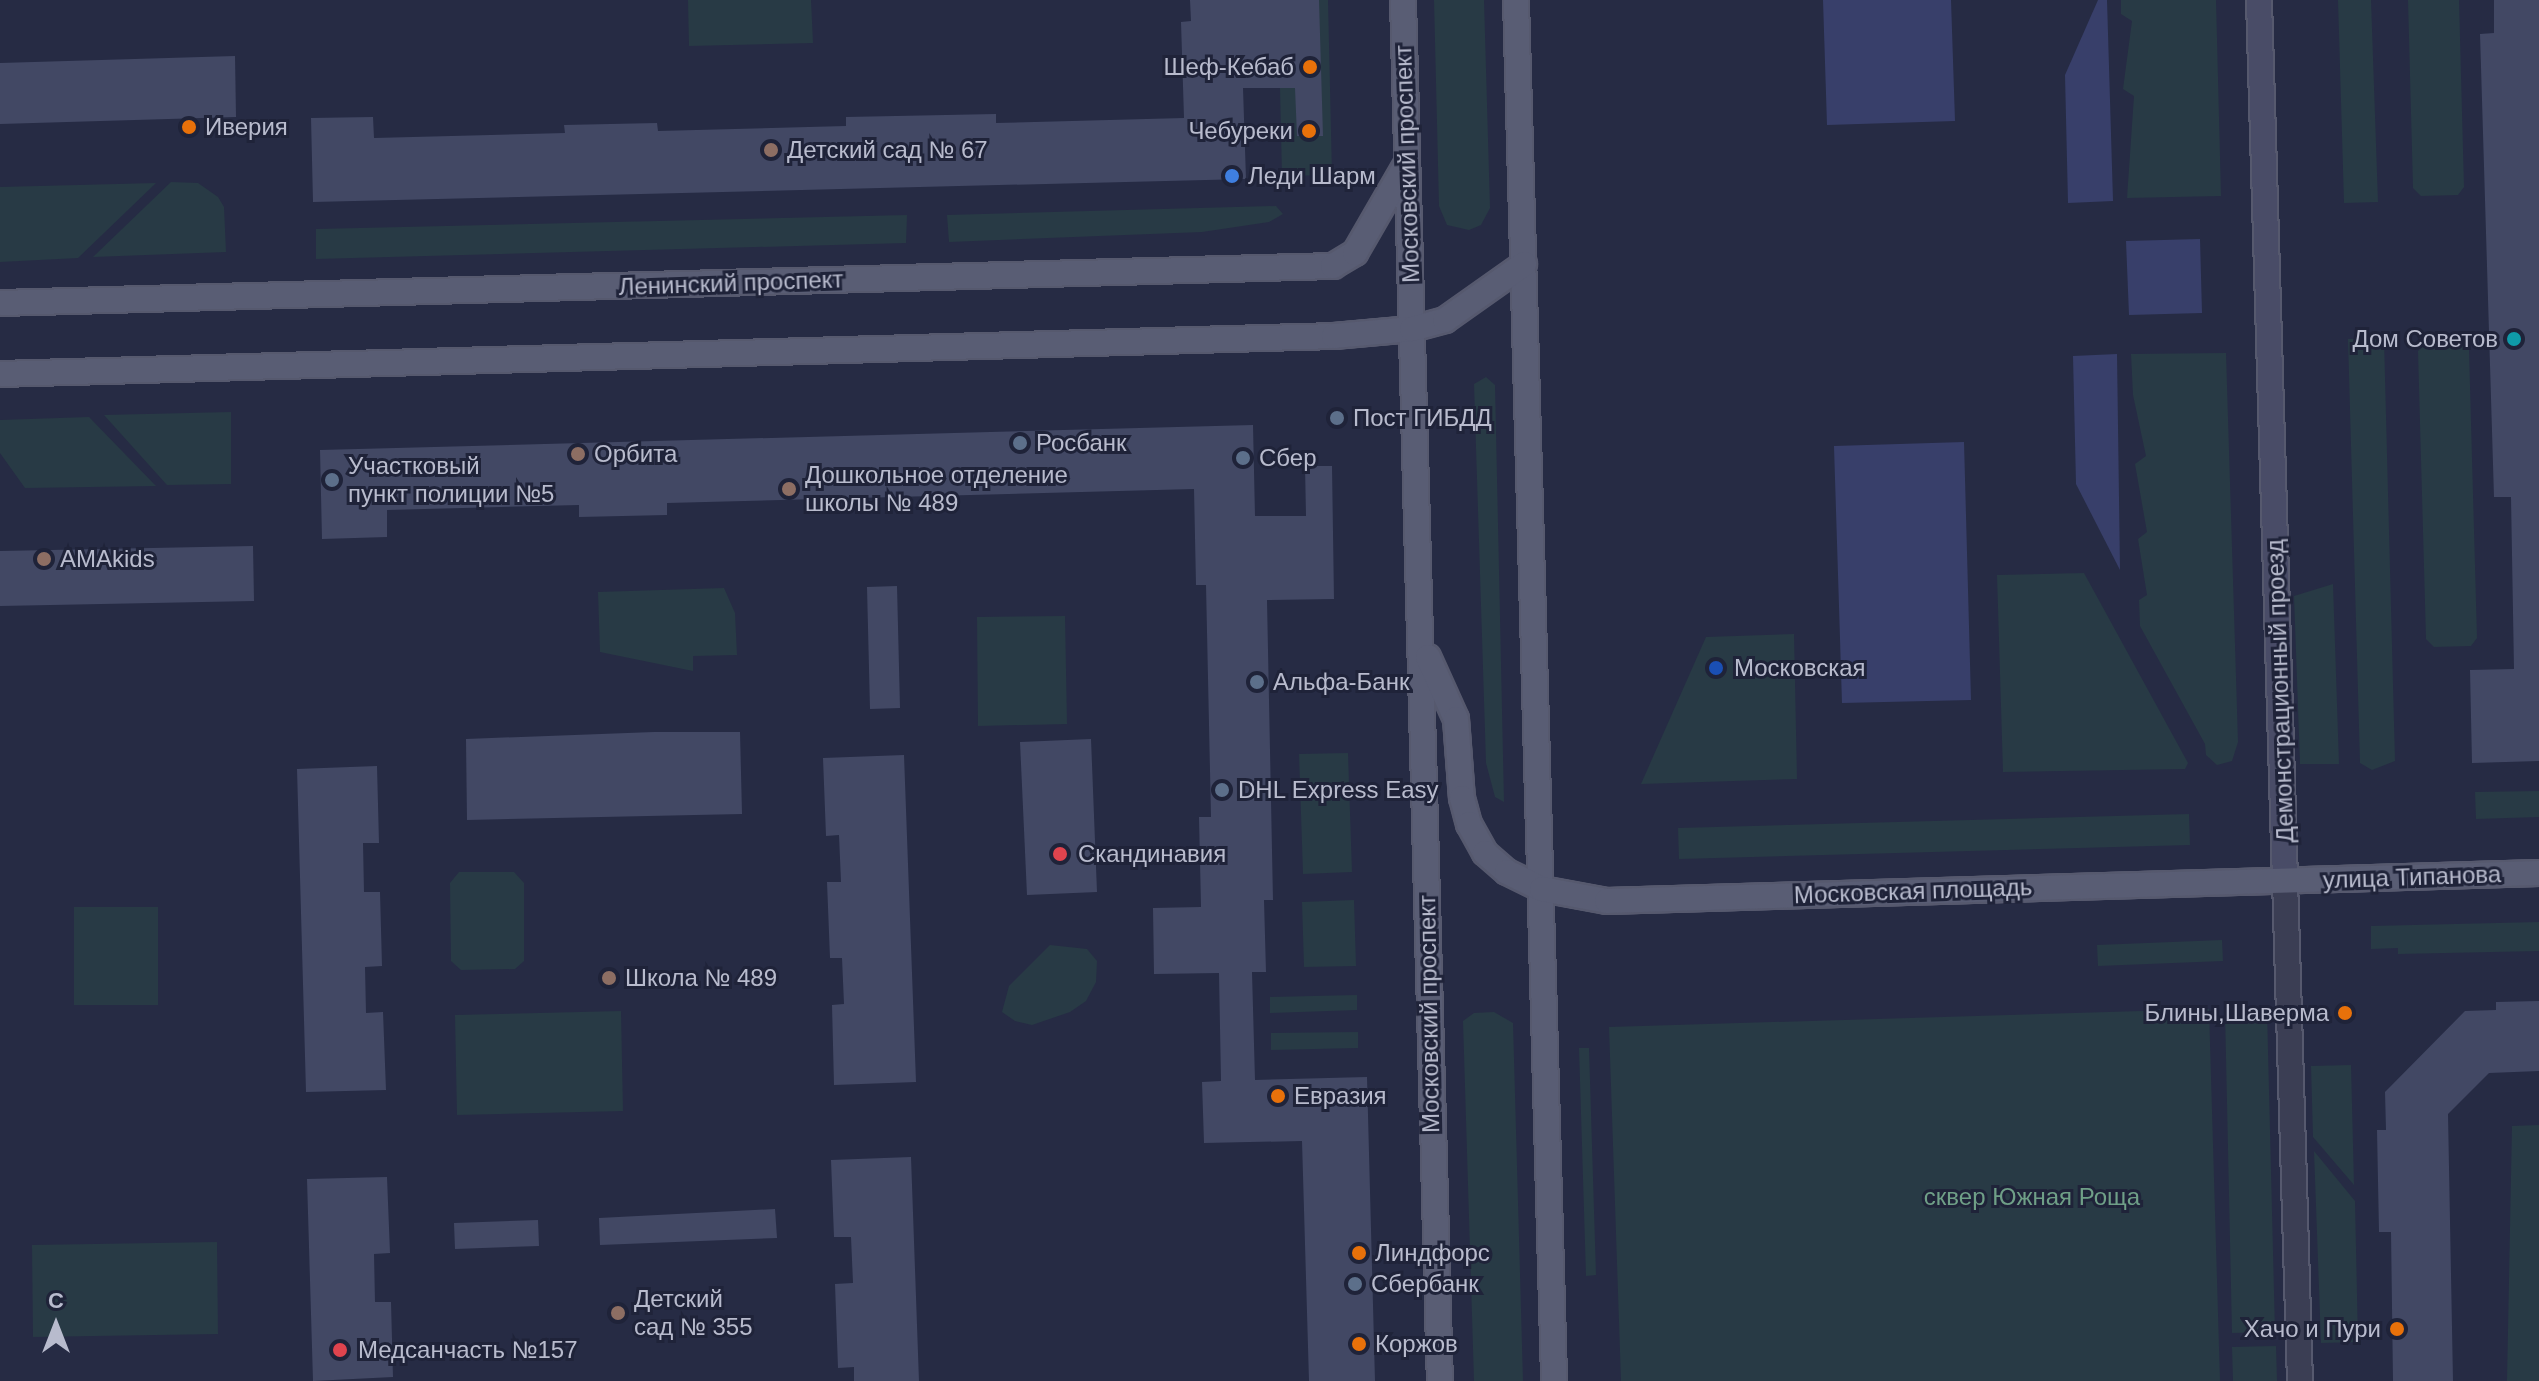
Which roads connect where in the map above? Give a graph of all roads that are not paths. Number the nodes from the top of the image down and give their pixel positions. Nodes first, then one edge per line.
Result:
1 (1403, 0) edge
2 (1516, 0) edge
3 (2259, 0) edge
4 (1407, 163) junction
5 (1524, 264) junction
6 (0, 303) edge
7 (1412, 329) junction
8 (0, 374) edge
9 (1424, 647) junction
10 (2539, 873) edge
11 (2285, 880) junction
12 (1542, 889) junction
13 (1440, 1381) edge
14 (1554, 1381) edge
15 (2300, 1381) edge

1 - 4 main road, Московский проспект
2 - 5 main road
3 - 11 street, Демонстрационный проезд
4 - 6 main road, Ленинский проспект
4 - 7 main road, Московский проспект
5 - 7 main road
5 - 12 main road
7 - 8 main road
7 - 9 main road, Московский проспект
9 - 12 main road, Московский проспект
9 - 13 main road, Московский проспект
10 - 11 main road, улица Типанова
11 - 12 main road, Московская площадь
11 - 15 street, Демонстрационный проезд
12 - 14 main road

